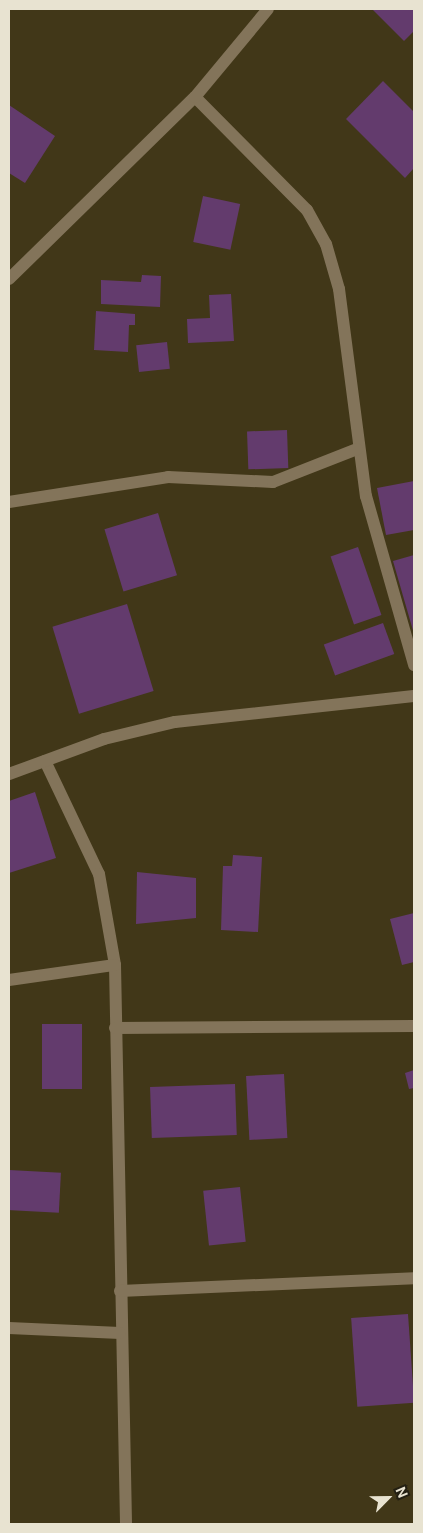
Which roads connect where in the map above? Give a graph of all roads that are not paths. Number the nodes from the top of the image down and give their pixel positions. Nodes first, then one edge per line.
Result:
1 (268, 9) edge
2 (195, 97) junction
3 (9, 279) edge
4 (357, 449) junction
5 (9, 502) edge
6 (414, 665) edge
7 (414, 696) edge
8 (45, 761) junction
9 (9, 774) edge
10 (115, 965) junction
11 (9, 980) edge
12 (414, 1026) edge
13 (115, 1028) junction
14 (414, 1278) edge
15 (120, 1291) junction
16 (9, 1328) edge
17 (120, 1333) junction
18 (126, 1524) edge

1 - 2 street
2 - 3 street
2 - 4 street
4 - 5 street
4 - 6 street
7 - 8 street
8 - 9 street
8 - 10 street
10 - 11 street
10 - 13 street
12 - 13 street
13 - 15 street
14 - 15 street
15 - 17 street
16 - 17 street
17 - 18 street

